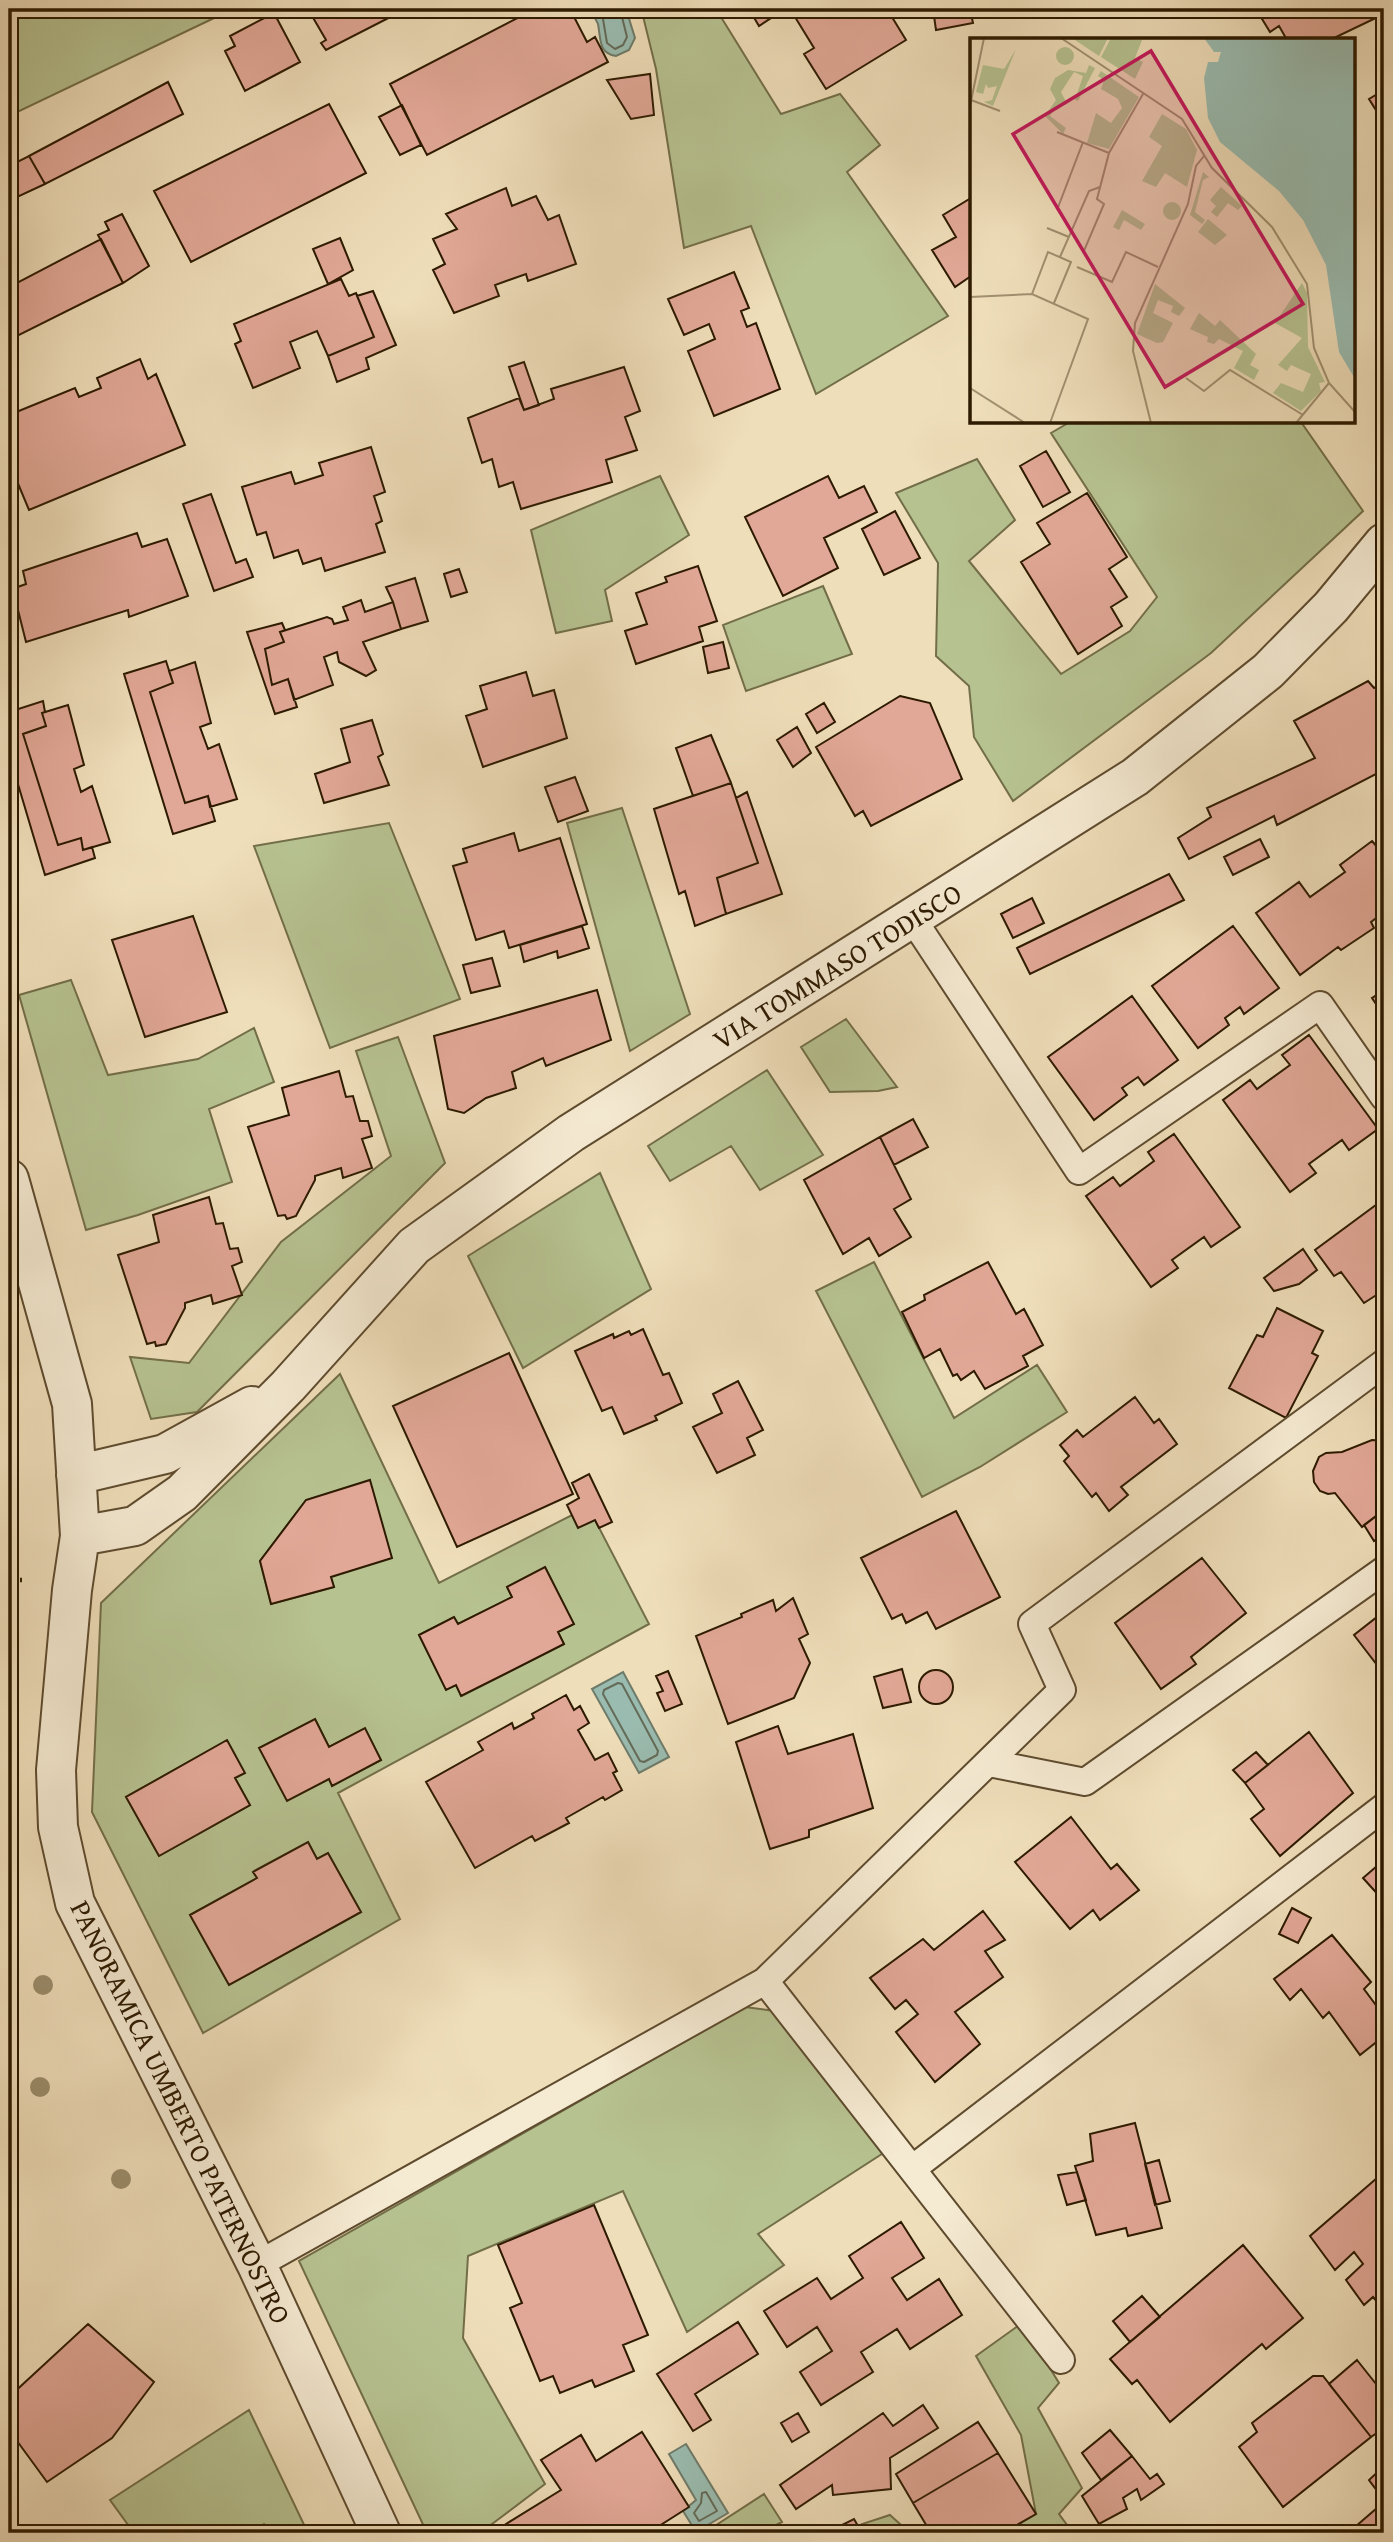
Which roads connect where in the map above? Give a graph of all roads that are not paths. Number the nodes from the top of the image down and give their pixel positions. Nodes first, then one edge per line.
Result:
1 (1384, 543) edge
2 (912, 918) junction
3 (1384, 1097) edge
4 (9, 1179) edge
5 (1384, 1363) edge
6 (288, 1386) junction
7 (76, 1475) junction
8 (79, 1536) junction
9 (1384, 1570) edge
10 (989, 1763) junction
11 (1384, 1807) edge
12 (765, 1980) junction
13 (912, 2169) junction
14 (257, 2265) junction
15 (1061, 2360) dead end
16 (382, 2533) edge

1 - 2 street, VIA TOMMASO TODISCO
2 - 3 lane
2 - 6 street, VIA TOMMASO TODISCO
4 - 7 street, PANORAMICA UMBERTO PATERNOSTRO
5 - 10 lane
6 - 7 street, VIA TOMMASO TODISCO
6 - 8 street, VIA TOMMASO TODISCO
7 - 8 street, PANORAMICA UMBERTO PATERNOSTRO
8 - 14 street, PANORAMICA UMBERTO PATERNOSTRO
9 - 10 lane
10 - 12 lane
11 - 13 lane
12 - 13 lane
12 - 14 lane
13 - 15 lane
14 - 16 street, PANORAMICA UMBERTO PATERNOSTRO

